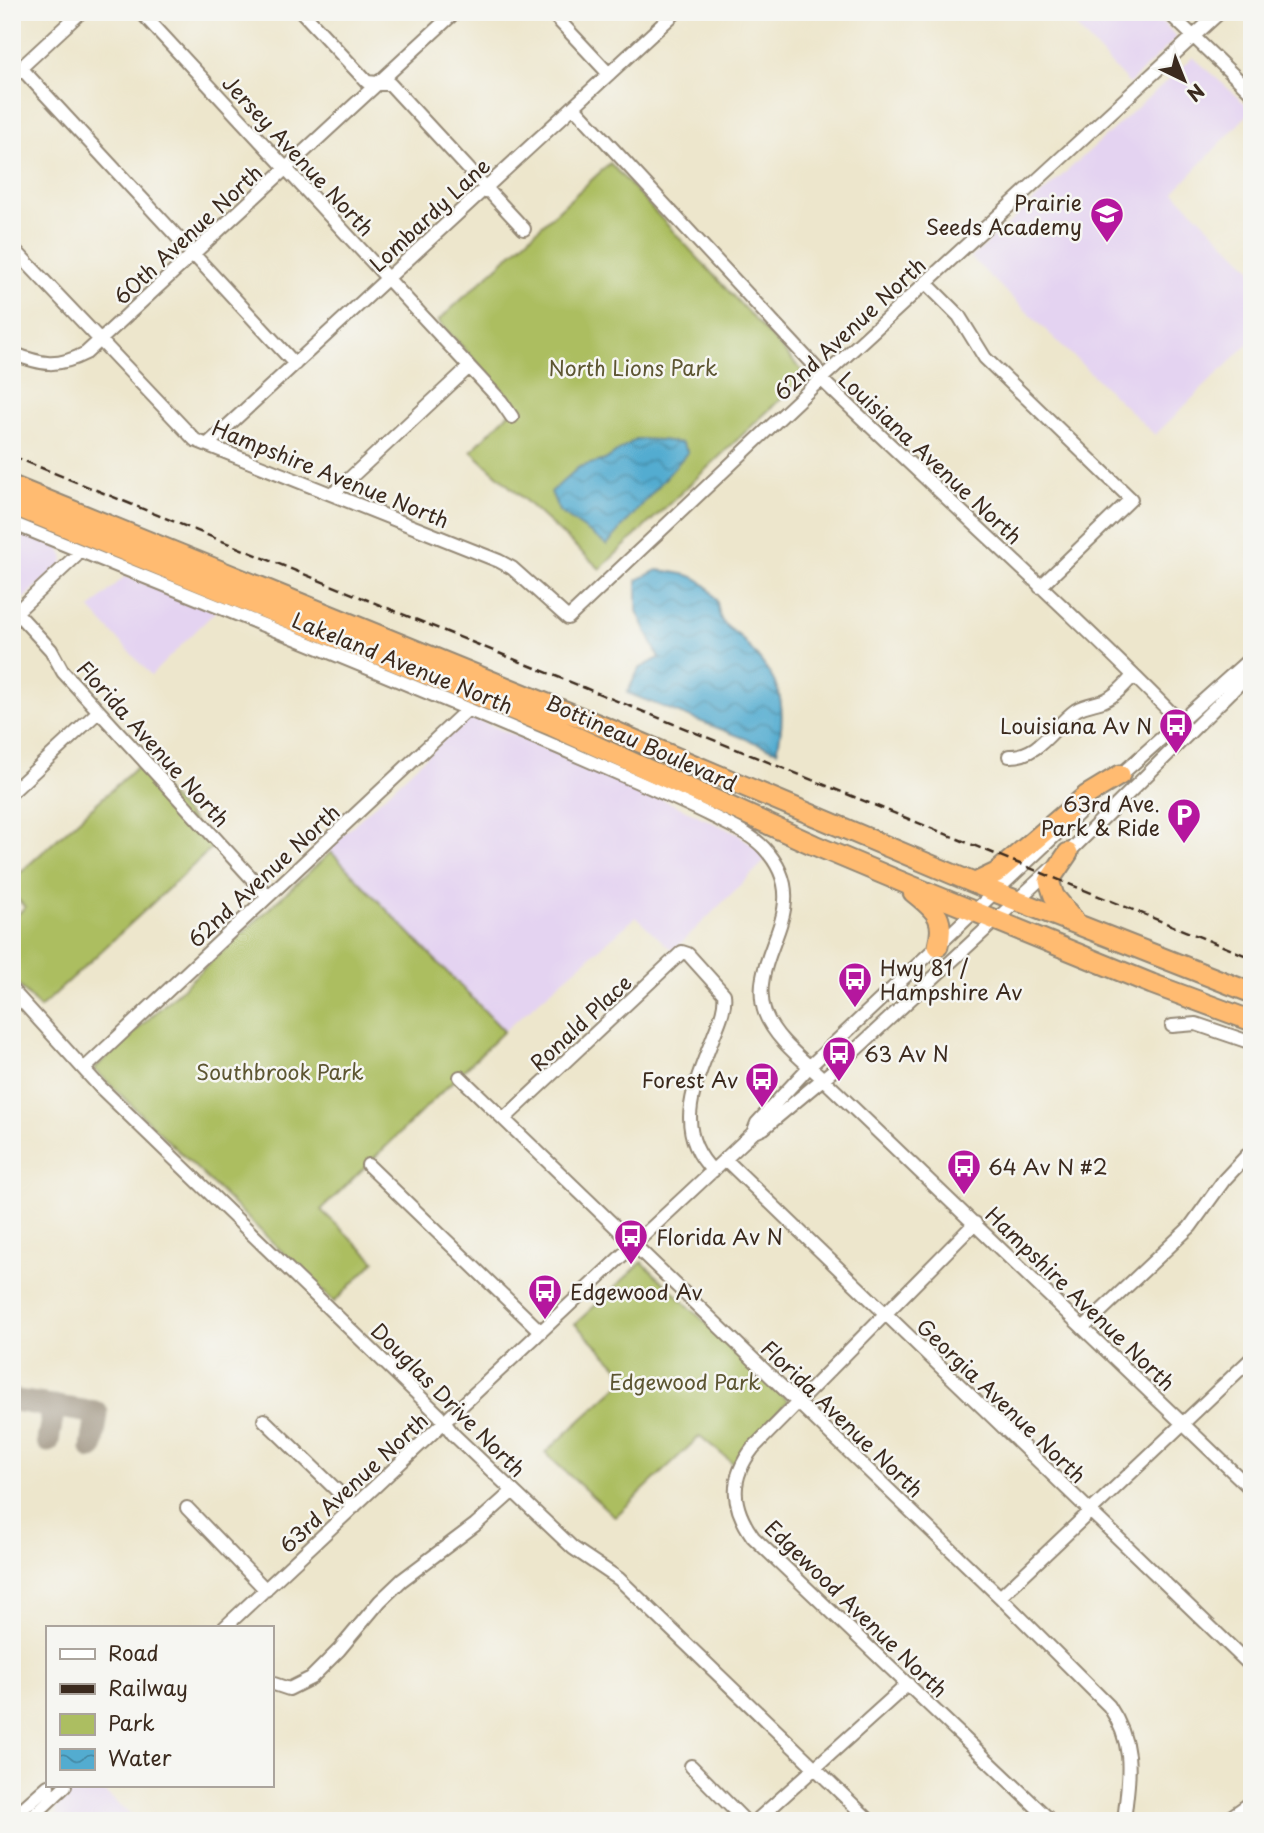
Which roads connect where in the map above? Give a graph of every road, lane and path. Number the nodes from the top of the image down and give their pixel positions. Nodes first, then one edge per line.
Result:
1 (81, 12) edge
2 (141, 12) edge
3 (302, 12) edge
4 (455, 12) edge
5 (551, 12) edge
6 (676, 12) edge
7 (1168, 12) edge
8 (1220, 12) edge
9 (1194, 37) junction
10 (16, 72) edge
11 (609, 74) junction
12 (379, 83) junction
13 (1252, 93) edge
14 (573, 107) junction
15 (285, 169) junction
16 (486, 188) junction
17 (524, 229) dead end
18 (12, 247) edge
19 (193, 255) junction
20 (387, 279) junction
21 (926, 283) junction
22 (99, 341) junction
23 (12, 353) edge
24 (295, 364) junction
25 (469, 367) junction
26 (821, 379) junction
27 (512, 417) dead end
28 (208, 444) junction
29 (12, 486) edge
30 (333, 494) junction
31 (12, 505) edge
32 (12, 523) edge
33 (78, 550) junction
34 (1040, 587) junction
35 (14, 614) edge
36 (568, 618) joint
37 (1252, 657) edge
38 (1252, 671) edge
39 (1133, 676) junction
40 (468, 709) junction
41 (98, 712) junction
42 (1185, 727) junction
43 (1009, 756) dead end
44 (1120, 775) junction
45 (12, 792) edge
46 (1068, 853) junction
47 (902, 882) junction
48 (975, 883) junction
49 (995, 891) junction
50 (268, 896) junction
51 (1018, 900) junction
52 (975, 911) junction
53 (996, 920) junction
54 (1077, 924) junction
55 (938, 946) junction
56 (12, 990) edge
57 (1252, 993) edge
58 (1252, 1021) edge
59 (1172, 1026) dead end
60 (1252, 1043) edge
61 (810, 1066) junction
62 (84, 1069) junction
63 (460, 1077) dead end
64 (822, 1078) junction
65 (504, 1119) junction
66 (753, 1133) junction
67 (1252, 1150) edge
68 (726, 1160) junction
69 (368, 1165) dead end
70 (713, 1171) junction
71 (975, 1223) junction
72 (635, 1244) junction
73 (885, 1314) junction
74 (1083, 1328) junction
75 (541, 1332) junction
76 (1252, 1358) edge
77 (798, 1402) junction
78 (264, 1420) dead end
79 (446, 1422) junction
80 (1183, 1423) junction
81 (1252, 1490) edge
82 (513, 1491) junction
83 (354, 1507) junction
84 (187, 1508) dead end
85 (1090, 1511) junction
86 (266, 1590) junction
87 (1000, 1597) junction
88 (227, 1626) edge
89 (1252, 1667) edge
90 (273, 1684) edge
91 (908, 1684) junction
92 (691, 1766) dead end
93 (814, 1767) junction
94 (48, 1787) edge
95 (64, 1787) edge
96 (1252, 1802) edge
97 (35, 1814) edge
98 (12, 1818) edge
99 (745, 1821) edge
100 (757, 1821) edge
101 (870, 1821) edge
102 (1051, 1821) edge
103 (1124, 1821) edge
104 (1225, 1821) edge

1 - 10 street
2 - 15 street, Jersey Avenue North
3 - 12 street
4 - 12 street, 60th Avenue North
5 - 11 street
6 - 11 street, Lombardy Lane
7 - 9 street
8 - 9 street, 62nd Avenue North
9 - 13 street
9 - 21 street, 62nd Avenue North
10 - 19 street
11 - 14 street, Lombardy Lane
12 - 15 street, 60th Avenue North
12 - 16 street
14 - 16 street, Lombardy Lane
14 - 26 street, Louisiana Avenue North
15 - 19 street, 60th Avenue North
15 - 20 street, Jersey Avenue North
16 - 17 street
16 - 20 street, Lombardy Lane
18 - 22 street, Hampshire Avenue North
19 - 22 street, 60th Avenue North
19 - 24 street
20 - 24 street, Lombardy Lane
20 - 25 street, Jersey Avenue North
21 - 26 street, 62nd Avenue North
21 - 34 street
22 - 23 street, 60th Avenue North
22 - 28 street, Hampshire Avenue North
24 - 28 street, Lombardy Lane
25 - 27 street, Jersey Avenue North
25 - 30 street
26 - 34 street, Louisiana Avenue North
26 - 36 street, 62nd Avenue North
28 - 30 street, Hampshire Avenue North
29 - 48 highway, Bottineau Boulevard
30 - 36 street, Hampshire Avenue North
31 - 47 highway, Bottineau Boulevard
32 - 33 street, Lakeland Avenue North
33 - 35 street
33 - 40 street, Lakeland Avenue North
34 - 39 street, Louisiana Avenue North
35 - 41 street, Florida Avenue North
37 - 42 street, 63rd Avenue North
38 - 42 street, 63rd Avenue North
39 - 42 street, Louisiana Avenue North
39 - 43 street
40 - 50 street, 62nd Avenue North
40 - 61 street, Lakeland Avenue North
41 - 45 street
41 - 50 street, Florida Avenue North
42 - 44 street, 63rd Avenue North
42 - 46 street, 63rd Avenue North
44 - 48 highway
44 - 49 street, 63rd Avenue North
46 - 51 street, 63rd Avenue North
46 - 54 highway
47 - 52 highway, Bottineau Boulevard
47 - 55 highway
48 - 49 highway, Bottineau Boulevard
49 - 51 highway, Bottineau Boulevard
49 - 52 street, 63rd Avenue North
50 - 62 street, 62nd Avenue North
51 - 53 street, 63rd Avenue North
51 - 54 highway, Bottineau Boulevard
52 - 53 highway, Bottineau Boulevard
52 - 55 street, 63rd Avenue North
53 - 58 highway, Bottineau Boulevard
53 - 64 street, 63rd Avenue North
54 - 57 highway, Bottineau Boulevard
55 - 61 street, 63rd Avenue North
56 - 62 street, Douglas Drive North
59 - 60 street
61 - 64 street, Lakeland Avenue North
61 - 66 street, 63rd Avenue North
62 - 79 street, Douglas Drive North
63 - 65 street, Florida Avenue North
64 - 66 street, 63rd Avenue North
64 - 71 street, Hampshire Avenue North
65 - 70 street, Ronald Place
65 - 72 street, Florida Avenue North
66 - 68 street, 63rd Avenue North
67 - 74 street
68 - 70 street, 63rd Avenue North
68 - 73 street, Georgia Avenue North
69 - 75 street
70 - 72 street, 63rd Avenue North
71 - 73 street, Edgewood Avenue North
71 - 74 street, Hampshire Avenue North
72 - 75 street, 63rd Avenue North
72 - 77 street, Florida Avenue North
73 - 77 street, Edgewood Avenue North
73 - 85 street, Georgia Avenue North
74 - 80 street, Hampshire Avenue North
75 - 79 street, 63rd Avenue North
76 - 80 street
77 - 87 street, Florida Avenue North
77 - 91 street, Edgewood Avenue North
78 - 83 street
79 - 82 street, Douglas Drive North
79 - 83 street, 63rd Avenue North
80 - 81 street, Hampshire Avenue North
80 - 85 street
82 - 90 street
82 - 93 street, Douglas Drive North
83 - 86 street, 63rd Avenue North
84 - 86 street
85 - 87 street
85 - 89 street, Georgia Avenue North
86 - 88 street, 63rd Avenue North
87 - 103 street, Florida Avenue North
91 - 93 street
91 - 102 street, Edgewood Avenue North
92 - 99 street
93 - 100 street
93 - 101 street, Douglas Drive North
94 - 97 street
95 - 97 street
96 - 104 street
97 - 98 street

